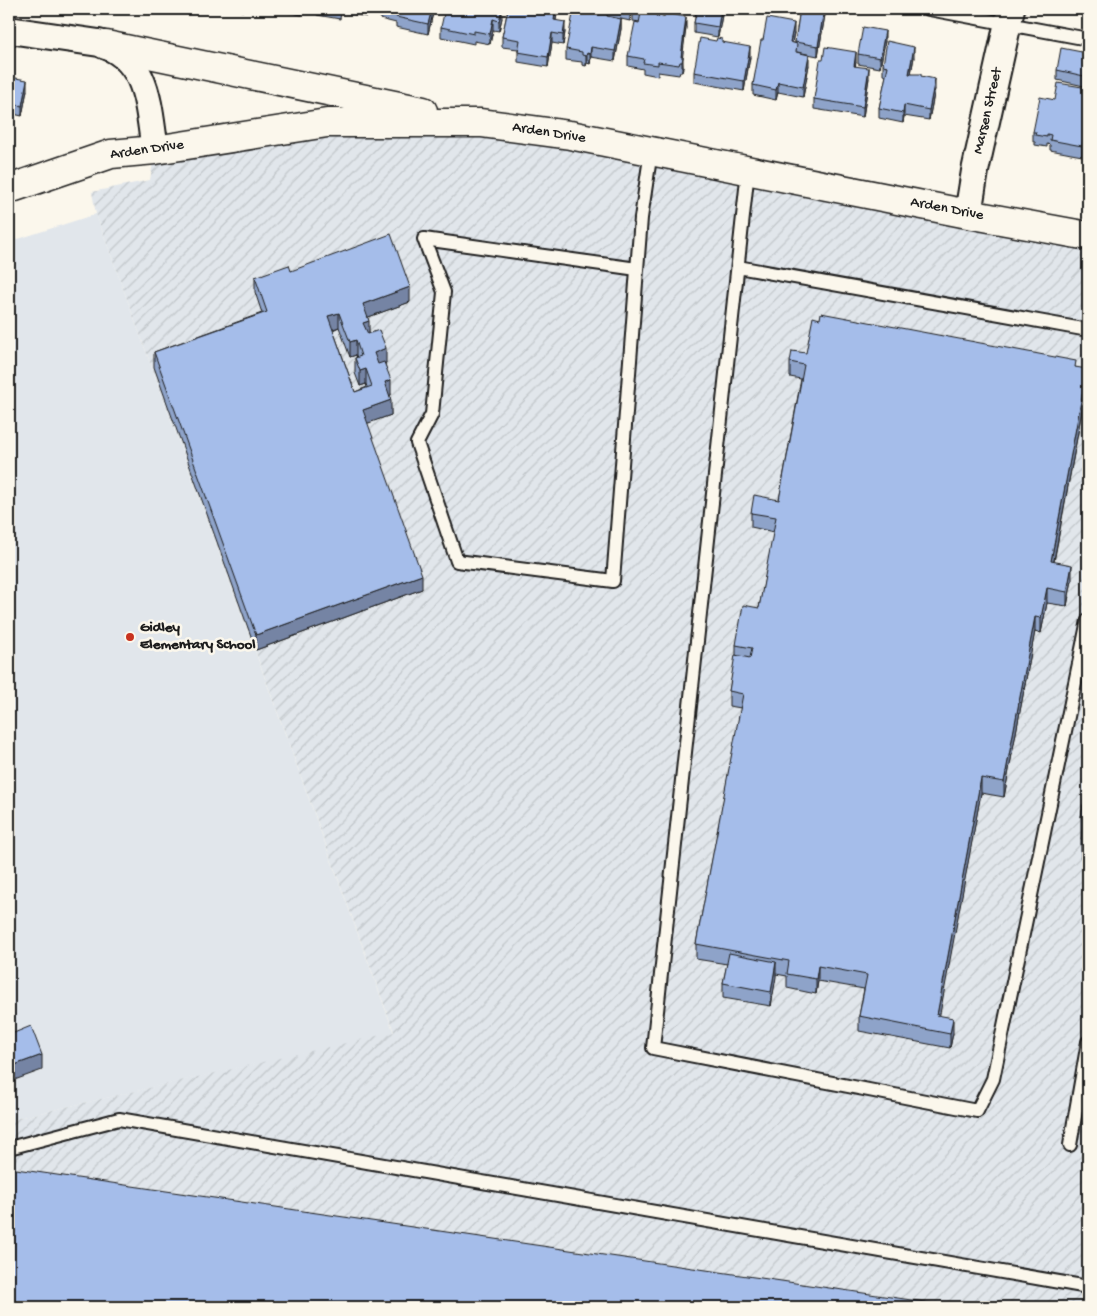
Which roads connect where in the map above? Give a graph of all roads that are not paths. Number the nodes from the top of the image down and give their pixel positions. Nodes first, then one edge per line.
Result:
1 (929, 9) edge
2 (1010, 16) edge
3 (9, 30) edge
4 (1088, 39) edge
5 (106, 45) junction
6 (480, 123) junction
7 (155, 150) junction
8 (651, 151) junction
9 (748, 170) junction
10 (9, 189) edge
11 (968, 214) junction
12 (1088, 236) edge
13 (738, 267) junction
14 (637, 269) junction
15 (1088, 330) edge
16 (1088, 620) edge
17 (1088, 1042) edge
18 (1070, 1145) dead end
19 (9, 1148) edge
20 (1088, 1287) edge

1 - 2 lane
2 - 4 lane
2 - 11 street, Marsen Street
3 - 5 street
5 - 6 street
5 - 7 street
6 - 7 street, Arden Drive
6 - 8 street, Arden Drive
7 - 10 street, Arden Drive
8 - 9 street, Arden Drive
8 - 14 lane
9 - 11 street, Arden Drive
9 - 13 lane
11 - 12 street, Arden Drive
13 - 15 lane
13 - 16 lane
14 - 14 lane
17 - 18 lane
19 - 20 lane

